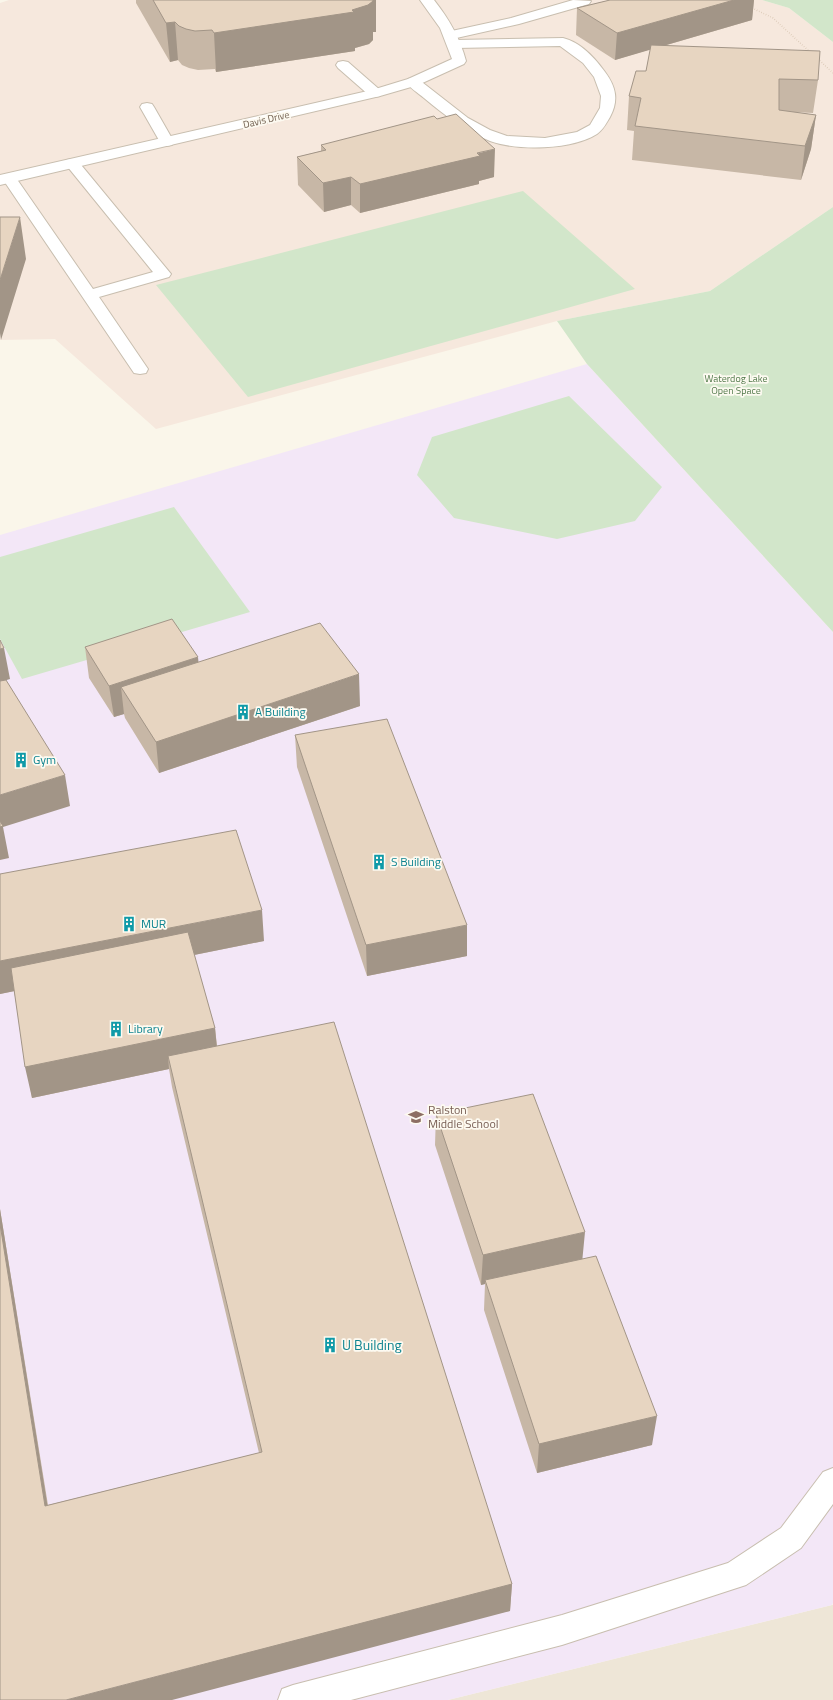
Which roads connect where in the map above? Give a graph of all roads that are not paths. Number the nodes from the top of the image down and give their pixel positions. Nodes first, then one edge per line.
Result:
1 (427, 0) edge
2 (584, 1) edge
3 (453, 40) junction
4 (343, 65) dead end
5 (413, 82) junction
6 (375, 93) junction
7 (147, 107) dead end
8 (167, 142) junction
9 (72, 163) junction
10 (5, 179) edge
11 (90, 295) junction
12 (140, 369) dead end
13 (833, 1481) edge
14 (293, 1700) edge

1 - 3 street, Davis Drive
2 - 3 street
3 - 5 street, Davis Drive
3 - 5 street
4 - 6 street
5 - 6 street, Davis Drive
6 - 8 street, Davis Drive
7 - 8 street
8 - 9 street, Davis Drive
9 - 10 street, Davis Drive
9 - 11 street
10 - 11 street
11 - 12 street
13 - 14 street

